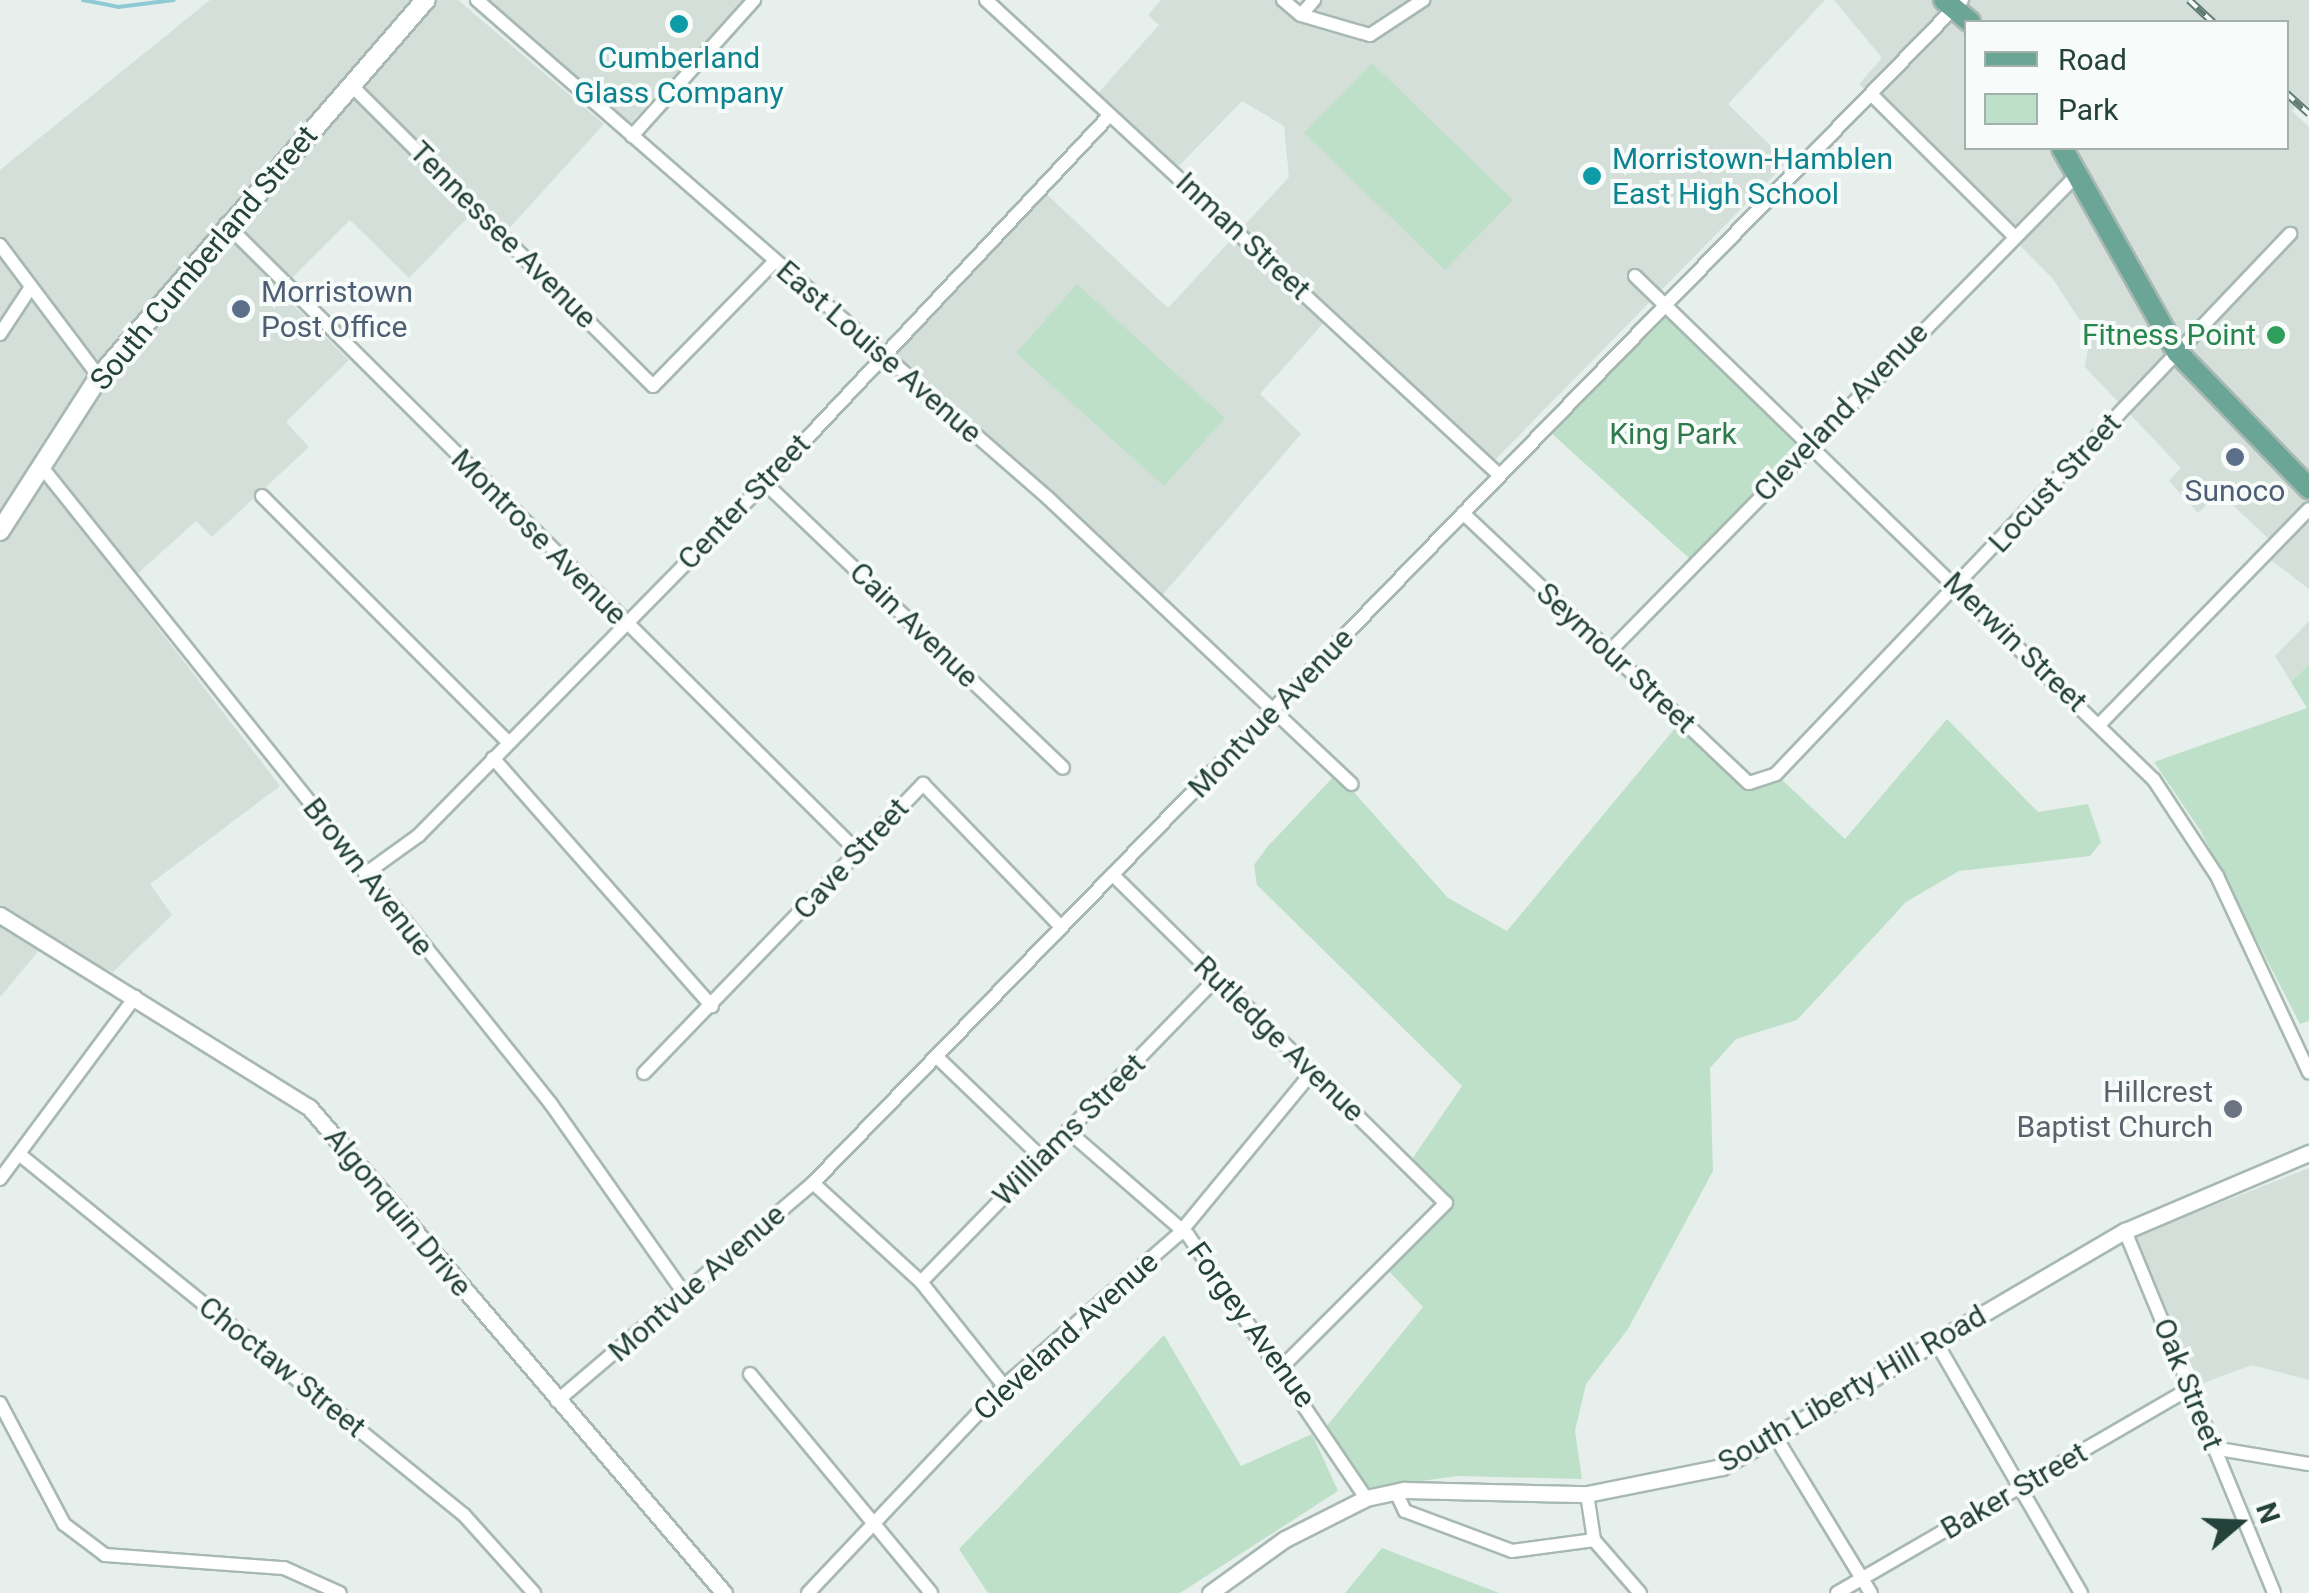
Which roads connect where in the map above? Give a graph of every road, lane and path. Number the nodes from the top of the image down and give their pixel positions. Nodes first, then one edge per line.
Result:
1 (426, 0) edge
2 (477, 0) edge
3 (754, 0) edge
4 (1283, 0) edge
5 (1314, 0) edge
6 (1424, 0) edge
7 (995, 3) edge
8 (1958, 8) edge
9 (1301, 15) junction
10 (352, 86) junction
11 (1872, 95) junction
12 (1109, 116) junction
13 (632, 136) junction
14 (2063, 150) edge
15 (2076, 176) junction
16 (226, 224) junction
17 (2290, 234) dead end
18 (2014, 236) junction
19 (0, 246) edge
20 (774, 262) junction
21 (1635, 276) dead end
22 (32, 287) junction
23 (1665, 302) junction
24 (0, 334) edge
25 (2178, 352) junction
26 (882, 356) junction
27 (99, 377) junction
28 (1812, 441) junction
29 (41, 466) junction
30 (1498, 474) junction
31 (765, 483) junction
32 (2309, 488) edge
33 (262, 496) dead end
34 (2309, 509) edge
35 (1462, 513) junction
36 (0, 531) edge
37 (1957, 587) junction
38 (626, 624) junction
39 (1609, 652) junction
40 (1276, 709) junction
41 (2099, 725) junction
42 (508, 742) junction
43 (493, 758) junction
44 (1063, 768) dead end
45 (1776, 774) joint
46 (1351, 784) dead end
47 (855, 849) junction
48 (365, 874) junction
49 (1112, 875) junction
50 (0, 914) edge
51 (1058, 924) junction
52 (1217, 978) junction
53 (135, 998) junction
54 (712, 1006) junction
55 (937, 1057) junction
56 (1314, 1071) junction
57 (2309, 1072) edge
58 (644, 1073) dead end
59 (1069, 1132) junction
60 (2309, 1153) edge
61 (19, 1154) junction
62 (1041, 1157) junction
63 (0, 1179) edge
64 (812, 1183) junction
65 (2125, 1231) junction
66 (1178, 1235) junction
67 (921, 1282) junction
68 (685, 1294) junction
69 (1936, 1342) junction
70 (1282, 1367) junction
71 (750, 1374) dead end
72 (1004, 1386) junction
73 (2190, 1388) junction
74 (557, 1402) junction
75 (0, 1404) edge
76 (1774, 1436) junction
77 (2214, 1448) junction
78 (2309, 1464) edge
79 (2020, 1488) junction
80 (1396, 1492) junction
81 (1587, 1494) junction
82 (1366, 1498) junction
83 (876, 1520) junction
84 (1594, 1540) junction
85 (1863, 1579) junction
86 (340, 1593) edge
87 (534, 1593) edge
88 (724, 1593) edge
89 (808, 1593) edge
90 (931, 1593) edge
91 (1210, 1593) edge
92 (1640, 1593) edge
93 (1837, 1593) edge
94 (1871, 1593) edge
95 (2080, 1593) edge
96 (2274, 1593) edge

1 - 10 main road, South Cumberland Street
2 - 13 street, East Louise Avenue
3 - 13 street
4 - 9 street
5 - 9 street
6 - 9 street
7 - 12 street, Inman Street
8 - 11 street, Montvue Avenue
10 - 16 main road, South Cumberland Street
10 - 20 street, Tennessee Avenue
11 - 18 street
11 - 23 street, Montvue Avenue
12 - 26 street, Center Street
12 - 30 street, Inman Street
13 - 20 street, East Louise Avenue
14 - 15 main road
15 - 18 street, Cleveland Avenue
15 - 25 main road
16 - 27 main road, South Cumberland Street
16 - 38 street, Montrose Avenue
17 - 25 street, Locust Street
18 - 28 street, Cleveland Avenue
19 - 22 street
20 - 26 street, East Louise Avenue
21 - 23 street, Merwin Street
22 - 24 street
22 - 27 street
23 - 28 street, Merwin Street
23 - 30 street, Montvue Avenue
25 - 32 main road
25 - 37 street, Locust Street
26 - 31 street, Center Street
26 - 40 street, East Louise Avenue
27 - 29 main road, South Cumberland Street
28 - 37 street, Merwin Street
28 - 39 street, Cleveland Avenue
29 - 36 main road, South Cumberland Street
29 - 48 street, Brown Avenue
30 - 35 street, Montvue Avenue
31 - 38 street, Center Street
31 - 44 street, Cain Avenue
33 - 42 street
34 - 41 street
35 - 39 street, Seymour Street
35 - 40 street, Montvue Avenue
37 - 41 street, Merwin Street
37 - 45 street, Locust Street
38 - 42 street, Center Street
38 - 47 street, Montrose Avenue
39 - 45 street, Seymour Street
40 - 46 street, East Louise Avenue
40 - 49 street, Montvue Avenue
41 - 57 street, Merwin Street
42 - 43 street, Center Street
43 - 48 street, Center Street
43 - 54 street
47 - 51 street, Cave Street
47 - 54 street, Cave Street
48 - 68 street, Brown Avenue
49 - 51 street, Montvue Avenue
49 - 52 street, Rutledge Avenue
50 - 53 street, Algonquin Drive
51 - 55 street, Montvue Avenue
52 - 56 street, Rutledge Avenue
52 - 59 street, Williams Street
53 - 61 street
53 - 74 street, Algonquin Drive
54 - 58 street, Cave Street
55 - 62 street
55 - 64 street, Montvue Avenue
56 - 66 street, Cleveland Avenue
56 - 70 street, Rutledge Avenue
59 - 62 street, Williams Street
59 - 66 street, Forgey Avenue
60 - 65 street, South Liberty Hill Road
61 - 63 street
61 - 87 street, Choctaw Street
62 - 67 street, Williams Street
64 - 67 street
64 - 68 street, Montvue Avenue
65 - 69 street, South Liberty Hill Road
65 - 73 street, Oak Street
66 - 70 street, Forgey Avenue
66 - 72 street, Cleveland Avenue
67 - 72 street
68 - 74 street, Montvue Avenue
69 - 76 street, South Liberty Hill Road
69 - 79 street
70 - 82 street, Forgey Avenue
71 - 83 street
72 - 83 street, Cleveland Avenue
73 - 77 street, Oak Street
73 - 79 street, Baker Street
74 - 88 street, Algonquin Drive
75 - 86 street
76 - 81 street, South Liberty Hill Road
76 - 85 street
77 - 78 street
77 - 96 street, Oak Street
79 - 85 street, Baker Street
79 - 95 street
80 - 81 street, South Liberty Hill Road
80 - 82 street, South Liberty Hill Road
80 - 84 street
81 - 84 street
82 - 91 street, South Liberty Hill Road
83 - 89 street, Cleveland Avenue
83 - 90 street
84 - 92 street
85 - 93 street, Baker Street
85 - 94 street

